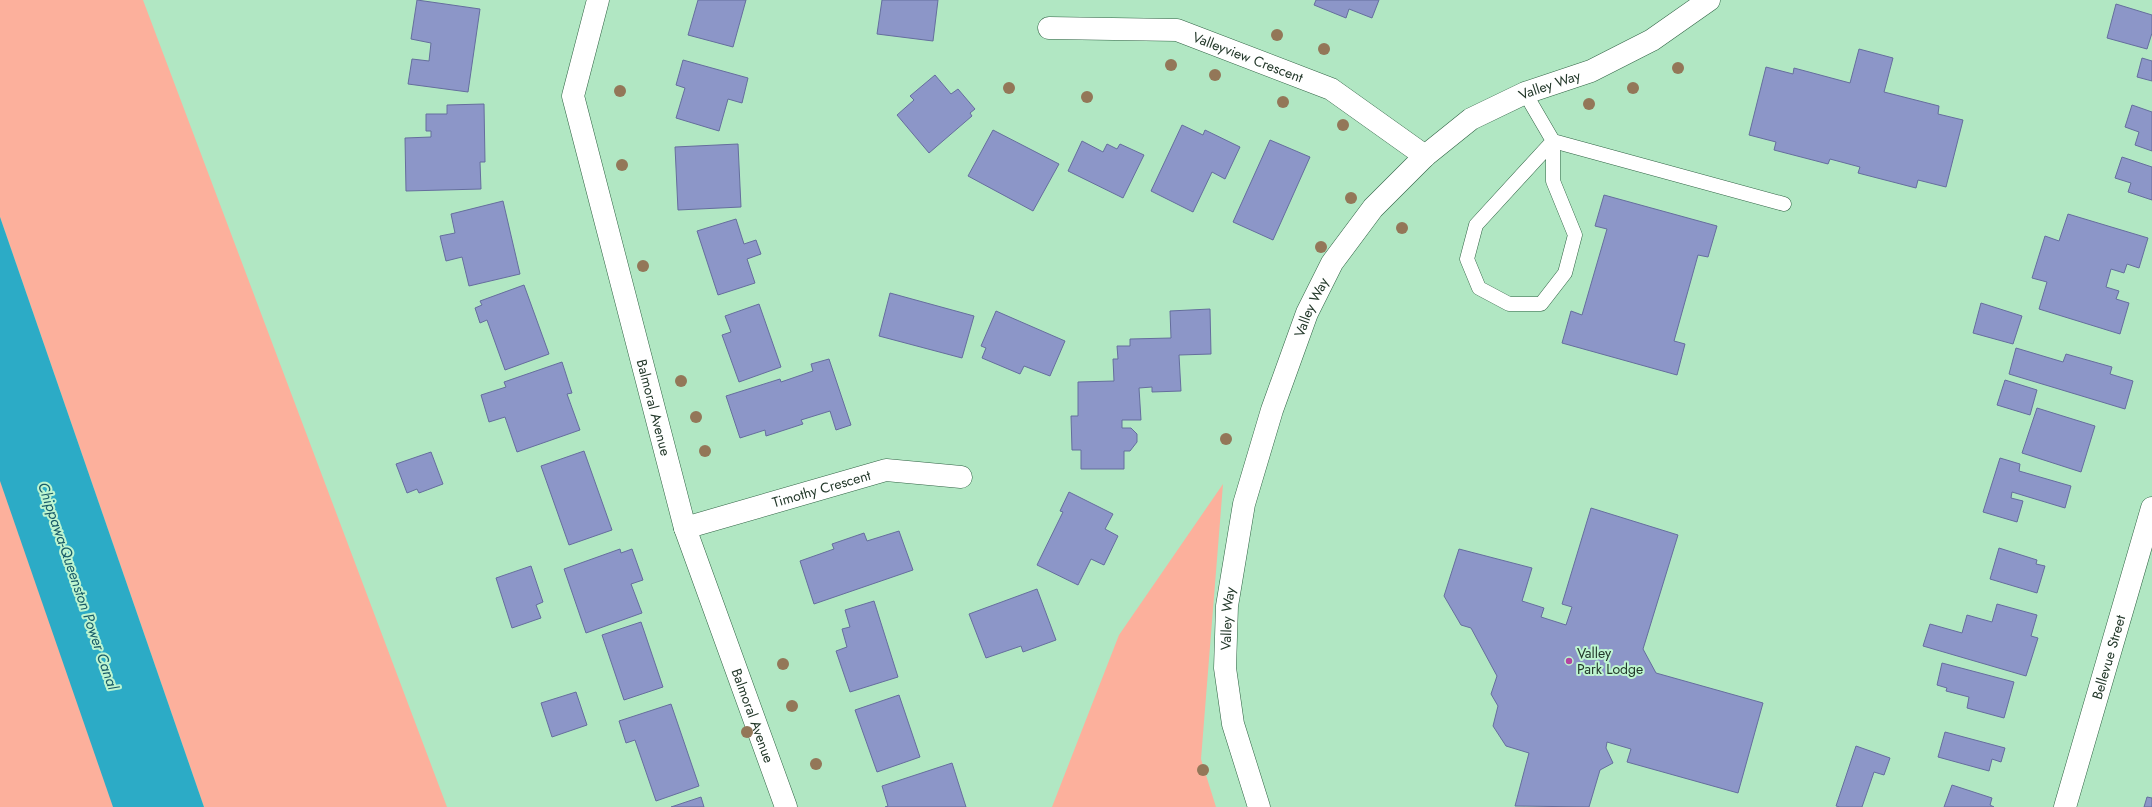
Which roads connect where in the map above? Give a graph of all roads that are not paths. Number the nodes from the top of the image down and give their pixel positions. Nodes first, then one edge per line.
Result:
1 (598, 0) edge
2 (1709, 0) edge
3 (1049, 28) dead end
4 (1525, 93) junction
5 (1553, 141) junction
6 (1425, 156) junction
7 (1784, 204) dead end
8 (961, 478) dead end
9 (2152, 508) edge
10 (685, 528) junction
11 (786, 807) edge
12 (1259, 807) edge
13 (2065, 807) edge

1 - 10 street, Balmoral Avenue
2 - 4 street, Valley Way
3 - 6 street, Valleyview Crescent
4 - 5 lane
4 - 6 street, Valley Way
5 - 5 lane
5 - 7 lane
6 - 12 street, Valley Way
8 - 10 street, Timothy Crescent
9 - 13 street, Bellevue Street
10 - 11 street, Balmoral Avenue

